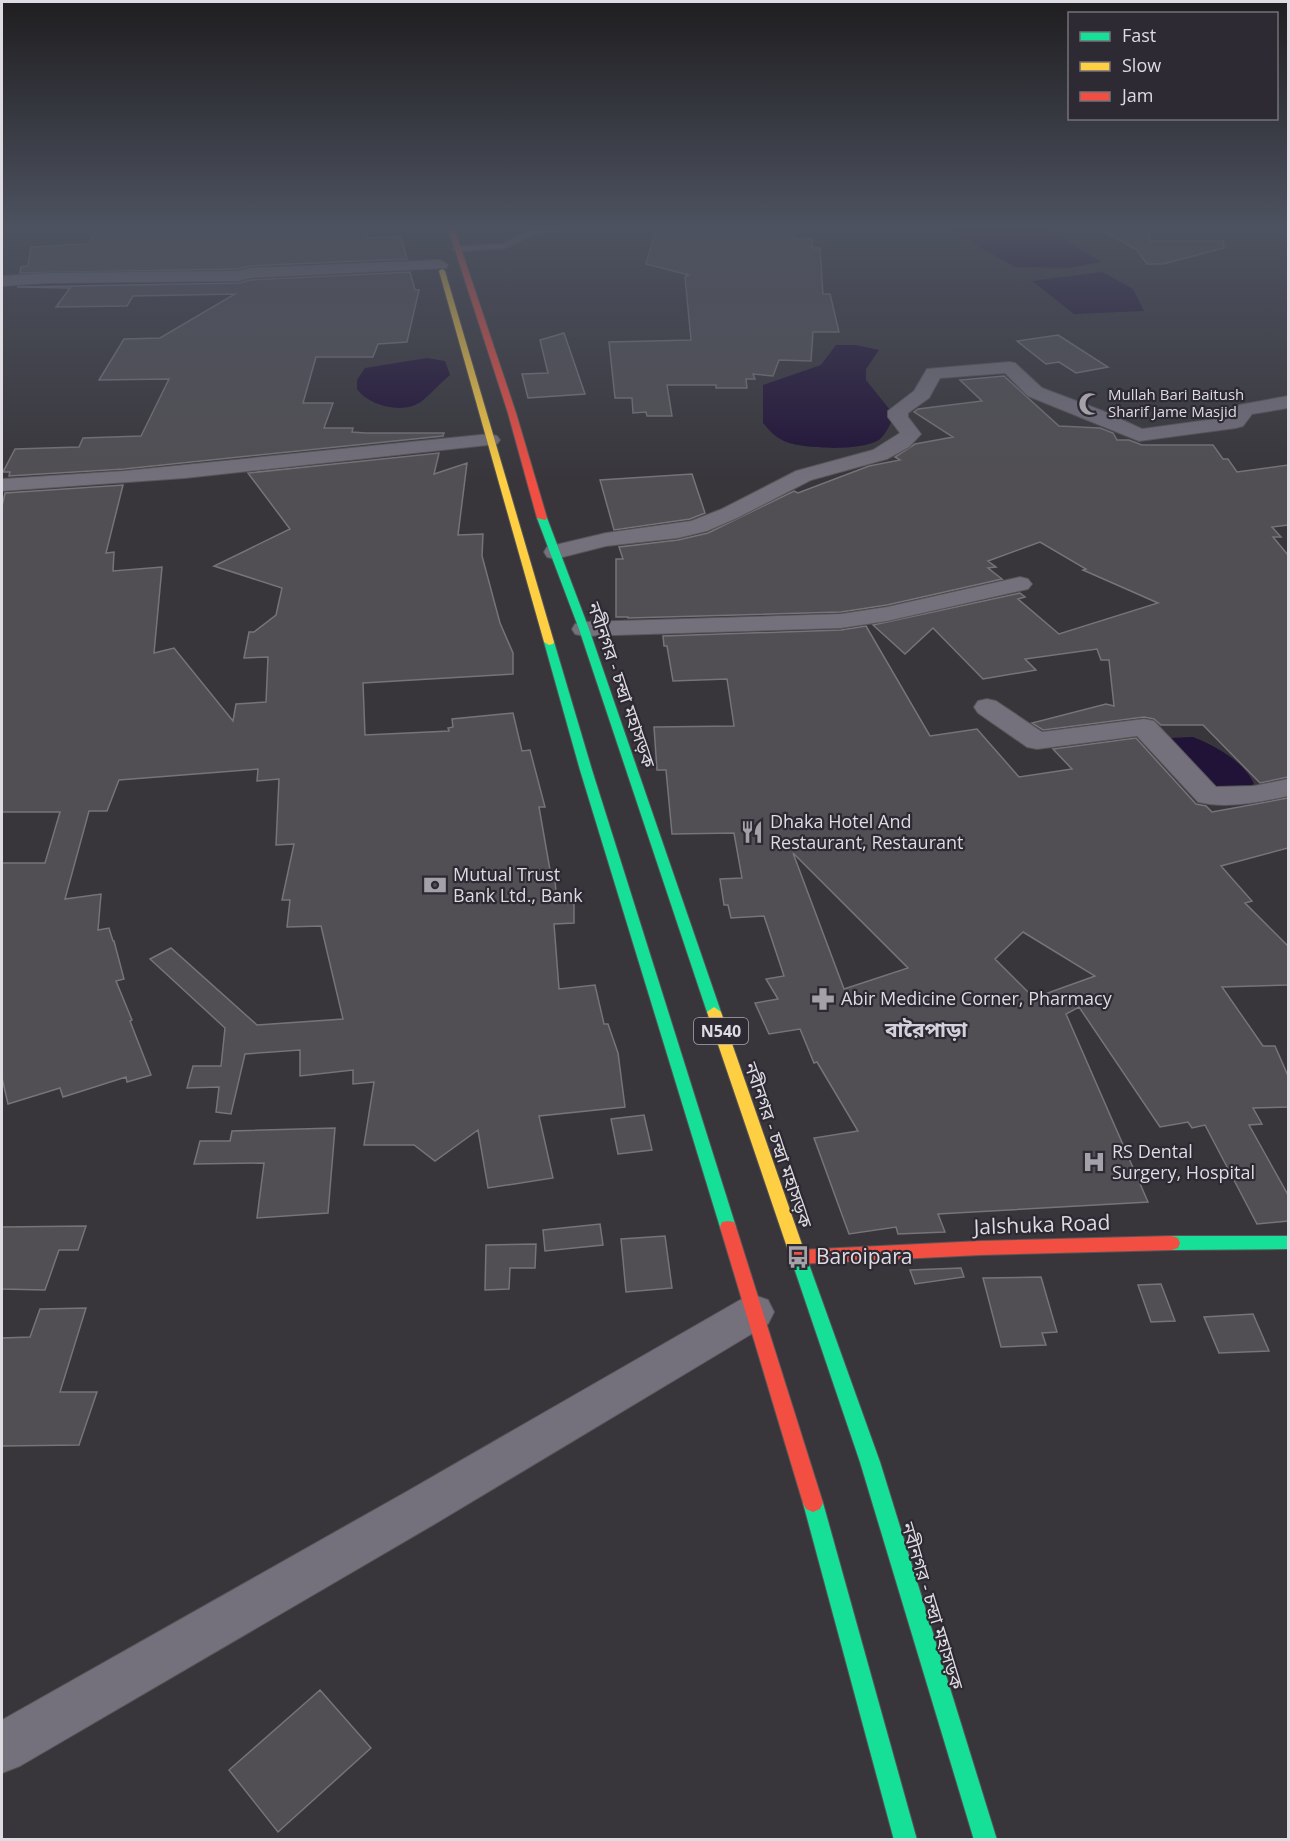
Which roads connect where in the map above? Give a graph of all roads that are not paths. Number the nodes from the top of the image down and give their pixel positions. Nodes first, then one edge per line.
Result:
1 (453, 311) edge
2 (478, 311) edge
3 (1288, 402) edge
4 (490, 440) junction
5 (2, 485) edge
6 (555, 552) junction
7 (1020, 584) dead end
8 (584, 629) junction
9 (987, 707) dead end
10 (1288, 788) edge
11 (1288, 1243) edge
12 (798, 1257) junction
13 (754, 1312) junction
14 (2, 1748) edge
15 (906, 1839) edge
16 (986, 1839) edge

1 - 4 main road, N540
2 - 6 main road, নবীনগর - চন্দ্রা মহাসড়ক / N540
3 - 6 street
4 - 5 street
4 - 13 main road, N540
6 - 8 main road, নবীনগর - চন্দ্রা মহাসড়ক / N540
7 - 8 street
8 - 12 main road, নবীনগর - চন্দ্রা মহাসড়ক / N540
9 - 10 street
11 - 12 main road, Jalshuka Road
12 - 16 main road, নবীনগর - চন্দ্রা মহাসড়ক / N540
13 - 14 street
13 - 15 main road, N540

